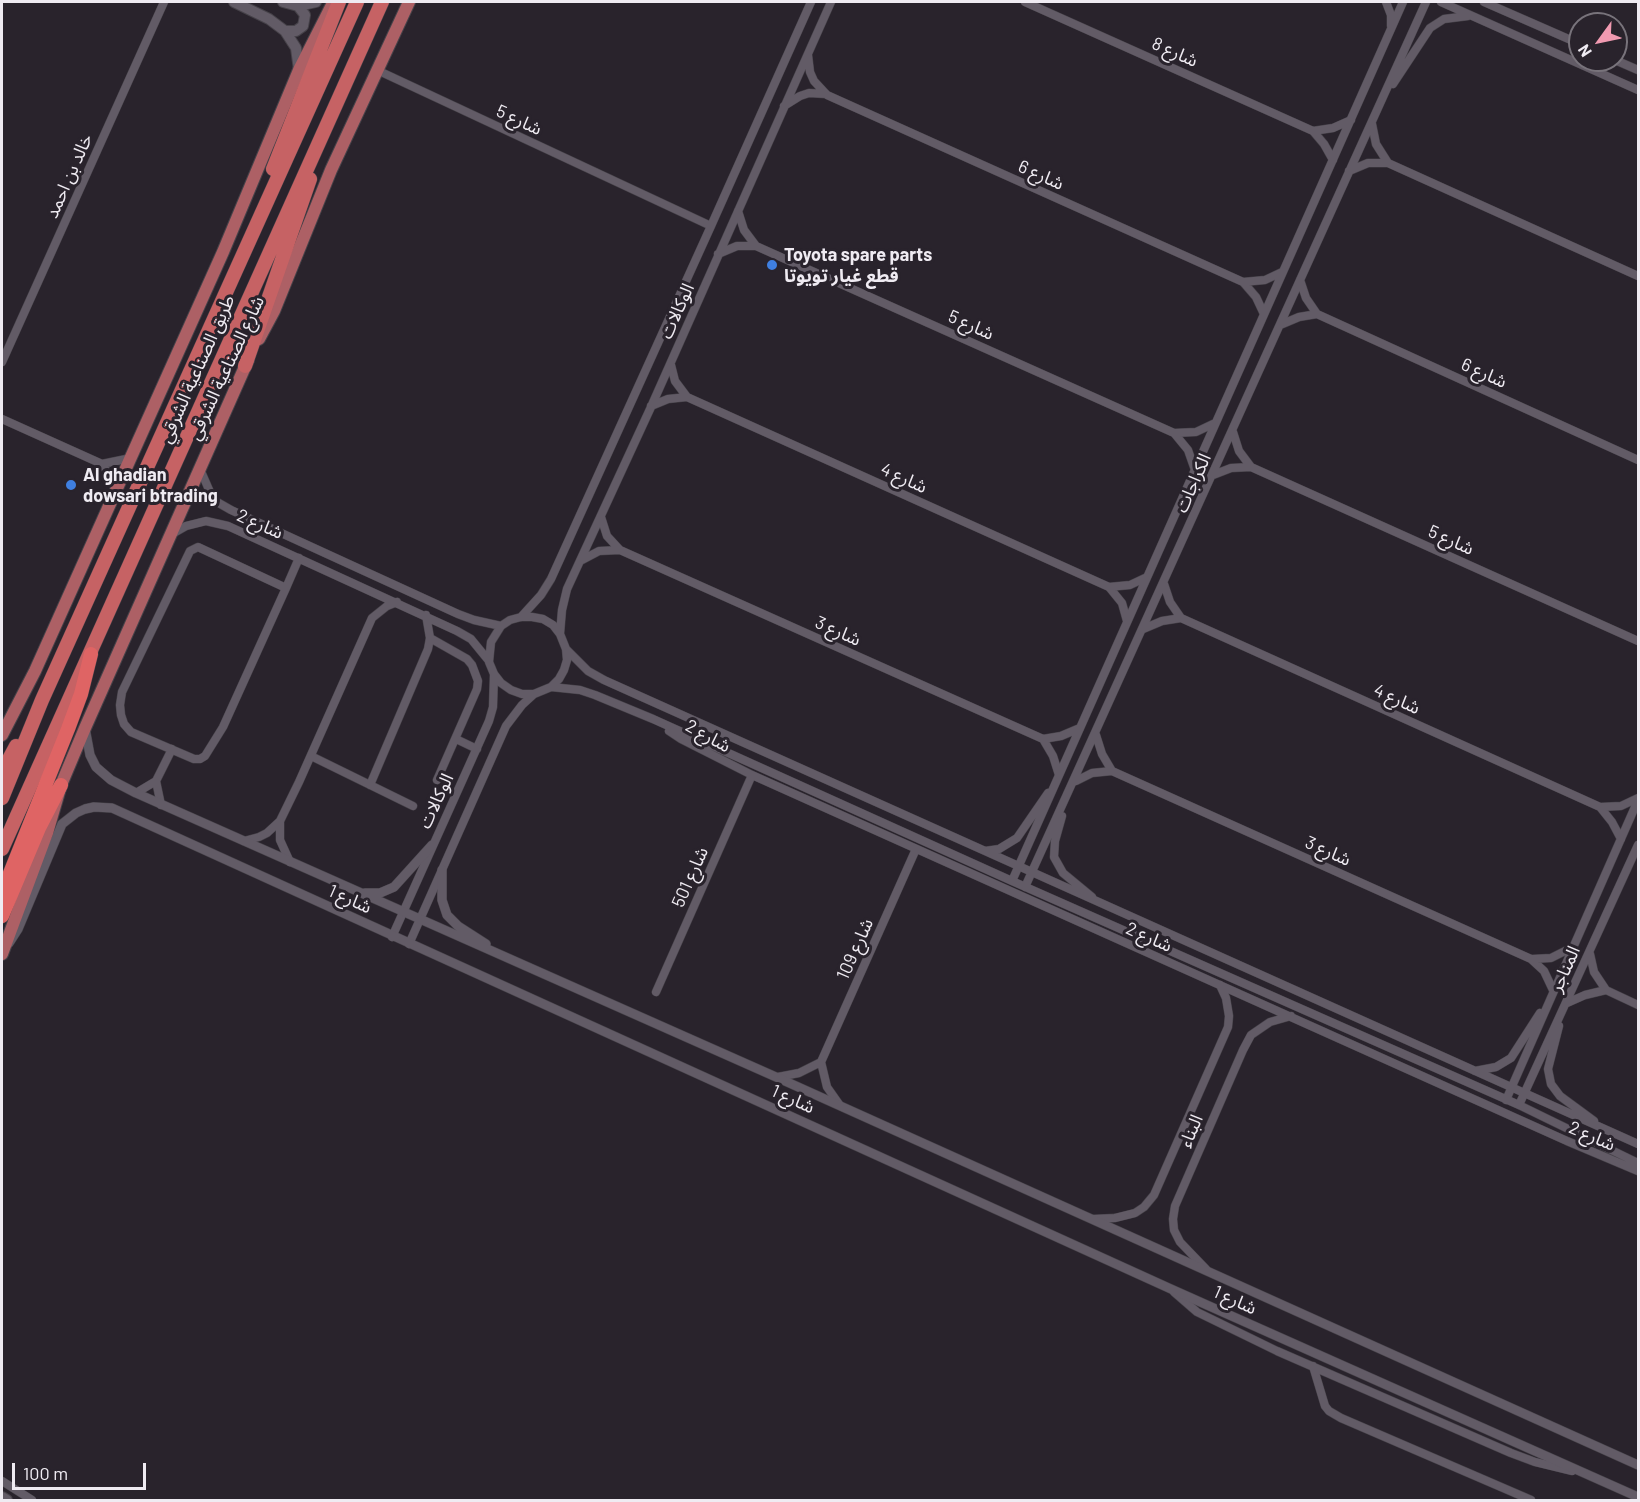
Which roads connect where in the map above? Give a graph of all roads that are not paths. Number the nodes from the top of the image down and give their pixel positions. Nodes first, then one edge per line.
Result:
1 (164, 2) edge
2 (234, 2) edge
3 (283, 2) edge
4 (316, 2) edge
5 (334, 2) edge
6 (339, 2) edge
7 (357, 2) edge
8 (382, 2) edge
9 (410, 2) edge
10 (811, 2) edge
11 (831, 2) edge
12 (1025, 2) edge
13 (1386, 2) edge
14 (1403, 2) edge
15 (1426, 2) edge
16 (1441, 2) edge
17 (1484, 2) edge
18 (1496, 2) edge
19 (298, 6) junction
20 (1506, 11) junction
21 (1470, 15) junction
22 (1391, 29) junction
23 (285, 31) junction
24 (1568, 39) edge
25 (808, 53) junction
26 (299, 70) junction
27 (379, 71) junction
28 (1638, 90) edge
29 (1386, 92) junction
30 (827, 95) junction
31 (783, 107) junction
32 (1351, 120) junction
33 (1372, 122) junction
34 (1313, 131) junction
35 (319, 145) junction
36 (1333, 160) junction
37 (1388, 163) junction
38 (1349, 171) junction
39 (738, 211) junction
40 (256, 226) junction
41 (711, 226) junction
42 (756, 246) junction
43 (718, 254) junction
44 (1283, 271) junction
45 (1638, 276) edge
46 (1300, 280) junction
47 (1244, 282) junction
48 (1264, 314) junction
49 (1317, 314) junction
50 (1280, 325) junction
51 (2, 362) edge
52 (671, 362) junction
53 (245, 366) junction
54 (687, 397) junction
55 (651, 407) junction
56 (2, 419) edge
57 (1216, 423) junction
58 (1233, 431) junction
59 (1174, 433) junction
60 (130, 458) junction
61 (1638, 460) edge
62 (102, 464) junction
63 (1251, 467) junction
64 (200, 469) junction
65 (1195, 470) junction
66 (1213, 475) junction
67 (116, 493) junction
68 (600, 517) junction
69 (172, 534) junction
70 (620, 550) junction
71 (299, 558) junction
72 (580, 561) junction
73 (1148, 576) junction
74 (1164, 584) junction
75 (1109, 587) junction
76 (286, 588) junction
77 (397, 602) junction
78 (426, 615) junction
79 (521, 617) junction
80 (1181, 618) junction
81 (1127, 623) junction
82 (501, 626) junction
83 (1143, 629) junction
84 (560, 634) junction
85 (430, 638) junction
86 (1638, 641) edge
87 (566, 649) junction
88 (91, 654) junction
89 (489, 662) junction
90 (494, 674) junction
91 (551, 687) junction
92 (534, 694) junction
93 (42, 700) junction
94 (653, 719) junction
95 (85, 728) junction
96 (1080, 728) junction
97 (2, 735) edge
98 (1096, 735) junction
99 (456, 739) junction
100 (1043, 739) junction
101 (172, 749) junction
102 (477, 749) junction
103 (311, 756) junction
104 (1112, 771) junction
105 (2, 772) edge
106 (752, 775) junction
107 (1059, 775) junction
108 (437, 780) dead end
109 (156, 781) junction
110 (1074, 782) junction
111 (61, 785) junction
112 (370, 785) junction
113 (1053, 788) junction
114 (136, 793) junction
115 (2, 798) edge
116 (1638, 799) edge
117 (161, 805) junction
118 (413, 806) dead end
119 (1063, 806) junction
120 (1600, 807) junction
121 (280, 821) junction
122 (1621, 839) junction
123 (242, 841) junction
124 (432, 845) junction
125 (2, 849) edge
126 (916, 849) junction
127 (1637, 849) edge
128 (984, 851) junction
129 (290, 862) junction
130 (1019, 866) junction
131 (442, 870) junction
132 (1031, 872) junction
133 (1012, 881) junction
134 (1025, 887) junction
135 (356, 892) junction
136 (2, 893) edge
137 (1098, 902) junction
138 (403, 911) junction
139 (2, 916) edge
140 (420, 919) junction
141 (392, 937) junction
142 (409, 944) junction
143 (1572, 947) junction
144 (2, 951) edge
145 (1589, 952) junction
146 (1531, 959) junction
147 (514, 961) junction
148 (1220, 986) junction
149 (1553, 990) junction
150 (1606, 990) junction
151 (656, 992) dead end
152 (1548, 1002) junction
153 (1567, 1003) junction
154 (1638, 1005) edge
155 (1291, 1016) junction
156 (1560, 1018) junction
157 (821, 1062) junction
158 (1475, 1071) junction
159 (776, 1077) junction
160 (1511, 1087) junction
161 (1525, 1093) junction
162 (1506, 1100) junction
163 (1519, 1105) junction
164 (843, 1108) junction
165 (1602, 1128) junction
166 (1638, 1144) edge
167 (1638, 1163) edge
168 (1638, 1172) edge
169 (1090, 1219) junction
170 (1211, 1274) junction
171 (1171, 1289) junction
172 (1313, 1366) junction
173 (1638, 1465) edge
174 (1586, 1474) junction
175 (2, 1481) edge
176 (2, 1497) edge
177 (1638, 1497) edge
178 (7, 1500) edge
179 (32, 1500) edge
180 (1531, 1500) edge

1 - 51 street, خالد بن احمد
2 - 23 main road
3 - 19 main road
4 - 19 main road
5 - 26 main road
6 - 40 highway
7 - 40 highway, طريق الصناعية الشرقي
8 - 35 highway, طريق الصناعية الشرقي
9 - 27 main road, شارع الصناعية الشرقي
10 - 41 street, الوكالات
11 - 25 street, الوكالات
12 - 34 street, شارع 8
13 - 22 street
14 - 22 street, الكراجات
15 - 29 street, الكراجات
16 - 21 street
17 - 20 street
18 - 20 street
19 - 23 main road
20 - 24 street
21 - 28 street
21 - 29 street, الكراجات
22 - 32 street, الكراجات
23 - 26 main road
25 - 30 street
25 - 31 street, الوكالات
26 - 60 main road
27 - 41 street, شارع 5
27 - 53 main road, شارع الصناعية الشرقي
29 - 33 street, الكراجات
30 - 31 street, شارع 6
30 - 47 street, شارع 6
31 - 39 street, الوكالات
32 - 34 street
32 - 36 street, الكراجات
33 - 37 street
33 - 38 street, الكراجات
34 - 36 street
35 - 53 highway
35 - 88 highway, طريق الصناعية الشرقي
36 - 44 street, الكراجات
37 - 38 street
37 - 45 street
38 - 46 street, الكراجات
39 - 42 street
39 - 43 street, الوكالات
40 - 93 highway, طريق الصناعية الشرقي
41 - 79 street, الوكالات
42 - 43 street
42 - 59 street, شارع 5
43 - 52 street, الوكالات
44 - 47 street
44 - 48 street, الكراجات
46 - 49 street
46 - 50 street, الكراجات
47 - 48 street
48 - 57 street, الكراجات
49 - 50 street
49 - 61 street, شارع 6
50 - 58 street, الكراجات
52 - 54 street
52 - 55 street, الوكالات
53 - 64 main road, شارع الصناعية الشرقي
54 - 55 street
54 - 75 street, شارع 4
55 - 68 street, الوكالات
56 - 62 street
57 - 59 street
57 - 65 street, الكراجات
58 - 63 street
58 - 66 street, الكراجات
59 - 65 street
60 - 62 street
60 - 67 main road
62 - 67 street
63 - 66 street
63 - 86 street, شارع 5
64 - 69 main road, شارع الصناعية الشرقي
64 - 82 street, شارع 2
65 - 73 street, الكراجات
66 - 74 street, الكراجات
67 - 97 main road
68 - 70 street
68 - 72 street, الوكالات
69 - 71 street, شارع 2
69 - 95 main road, شارع الصناعية الشرقي
70 - 72 street
70 - 100 street, شارع 3
71 - 76 street
71 - 77 street, شارع 2
72 - 84 street, الوكالات
73 - 75 street
73 - 81 street, الكراجات
74 - 80 street
74 - 83 street, الكراجات
75 - 81 street
76 - 101 street
76 - 101 street
77 - 78 street, شارع 2
77 - 103 street
78 - 85 street
78 - 89 street, شارع 2
79 - 82 street
79 - 84 street
80 - 83 street
80 - 120 street, شارع 4
81 - 96 street, الكراجات
82 - 89 street
83 - 98 street, الكراجات
84 - 87 street
85 - 99 street
85 - 112 street
87 - 91 street
87 - 128 street, شارع 2
88 - 125 highway, طريق الصناعية الشرقي
88 - 136 highway
89 - 90 street
90 - 92 street
90 - 102 street, الوكالات
91 - 92 street
91 - 94 street, شارع 2
92 - 131 street, الوكالات
93 - 105 highway
93 - 115 highway, طريق الصناعية الشرقي
94 - 106 street, شارع 2
94 - 133 street, شارع 2
95 - 111 main road, شارع الصناعية الشرقي
95 - 114 street, شارع 1
96 - 100 street
96 - 107 street, الكراجات
98 - 104 street
98 - 110 street, الكراجات
99 - 102 street
99 - 108 street
100 - 107 street
101 - 109 street
102 - 124 street, الوكالات
103 - 112 street
103 - 121 street
104 - 110 street
104 - 146 street, شارع 3
106 - 126 street, شارع 2
106 - 151 street, شارع 501
107 - 113 street, الكراجات
109 - 114 street
109 - 117 street
110 - 119 street, الكراجات
111 - 139 highway
111 - 144 main road, شارع الصناعية الشرقي
112 - 118 street
113 - 128 street, الكراجات
113 - 130 street, الكراجات
114 - 117 street, شارع 1
116 - 120 street
116 - 122 street, المناجر
117 - 123 street, شارع 1
119 - 132 street, الكراجات
119 - 137 street, شارع 2
120 - 122 street
121 - 123 street
121 - 129 street
122 - 143 street, المناجر
123 - 129 street, شارع 1
124 - 135 street
124 - 138 street, الوكالات
126 - 148 street, شارع 2
126 - 157 street, شارع 109
127 - 145 street, المناجر
128 - 130 street, شارع 2
129 - 135 street, شارع 1
130 - 132 street, شارع 2
130 - 133 street, الكراجات
131 - 140 street, الوكالات
131 - 147 street
132 - 134 street, الكراجات
132 - 137 street, شارع 2
133 - 134 street, شارع 2
134 - 162 street, شارع 2
135 - 138 street, شارع 1
137 - 158 street, شارع 2
138 - 140 street, شارع 1
138 - 141 street, الوكالات
140 - 142 street, الوكالات
140 - 147 street, شارع 1
141 - 142 street, شارع 1
141 - 144 street, شارع 1
142 - 171 street, شارع 1
143 - 146 street
143 - 149 street, المناجر
145 - 150 street
145 - 153 street, المناجر
146 - 149 street, شارع 3
147 - 159 street, شارع 1
148 - 155 street, شارع 2
148 - 169 street, البناء
149 - 152 street, المناجر
150 - 153 street
150 - 154 street
152 - 158 street, المناجر
152 - 160 street, المناجر
153 - 156 street, المناجر
155 - 168 street, شارع 2
155 - 170 street, البناء
156 - 161 street, المناجر
156 - 165 street, شارع 2
157 - 159 street
157 - 164 street
158 - 160 street, شارع 2
159 - 164 street, شارع 1
160 - 161 street, شارع 2
160 - 162 street, المناجر
161 - 163 street, المناجر
161 - 165 street, شارع 2
162 - 163 street, شارع 2
163 - 167 street, شارع 2
164 - 169 street, شارع 1
165 - 166 street, شارع 2
169 - 170 street, شارع 1
170 - 173 street, شارع 1
171 - 172 street
171 - 174 street, شارع 1
172 - 174 street
172 - 180 street
174 - 177 street, شارع 1
175 - 179 street
176 - 178 main road

